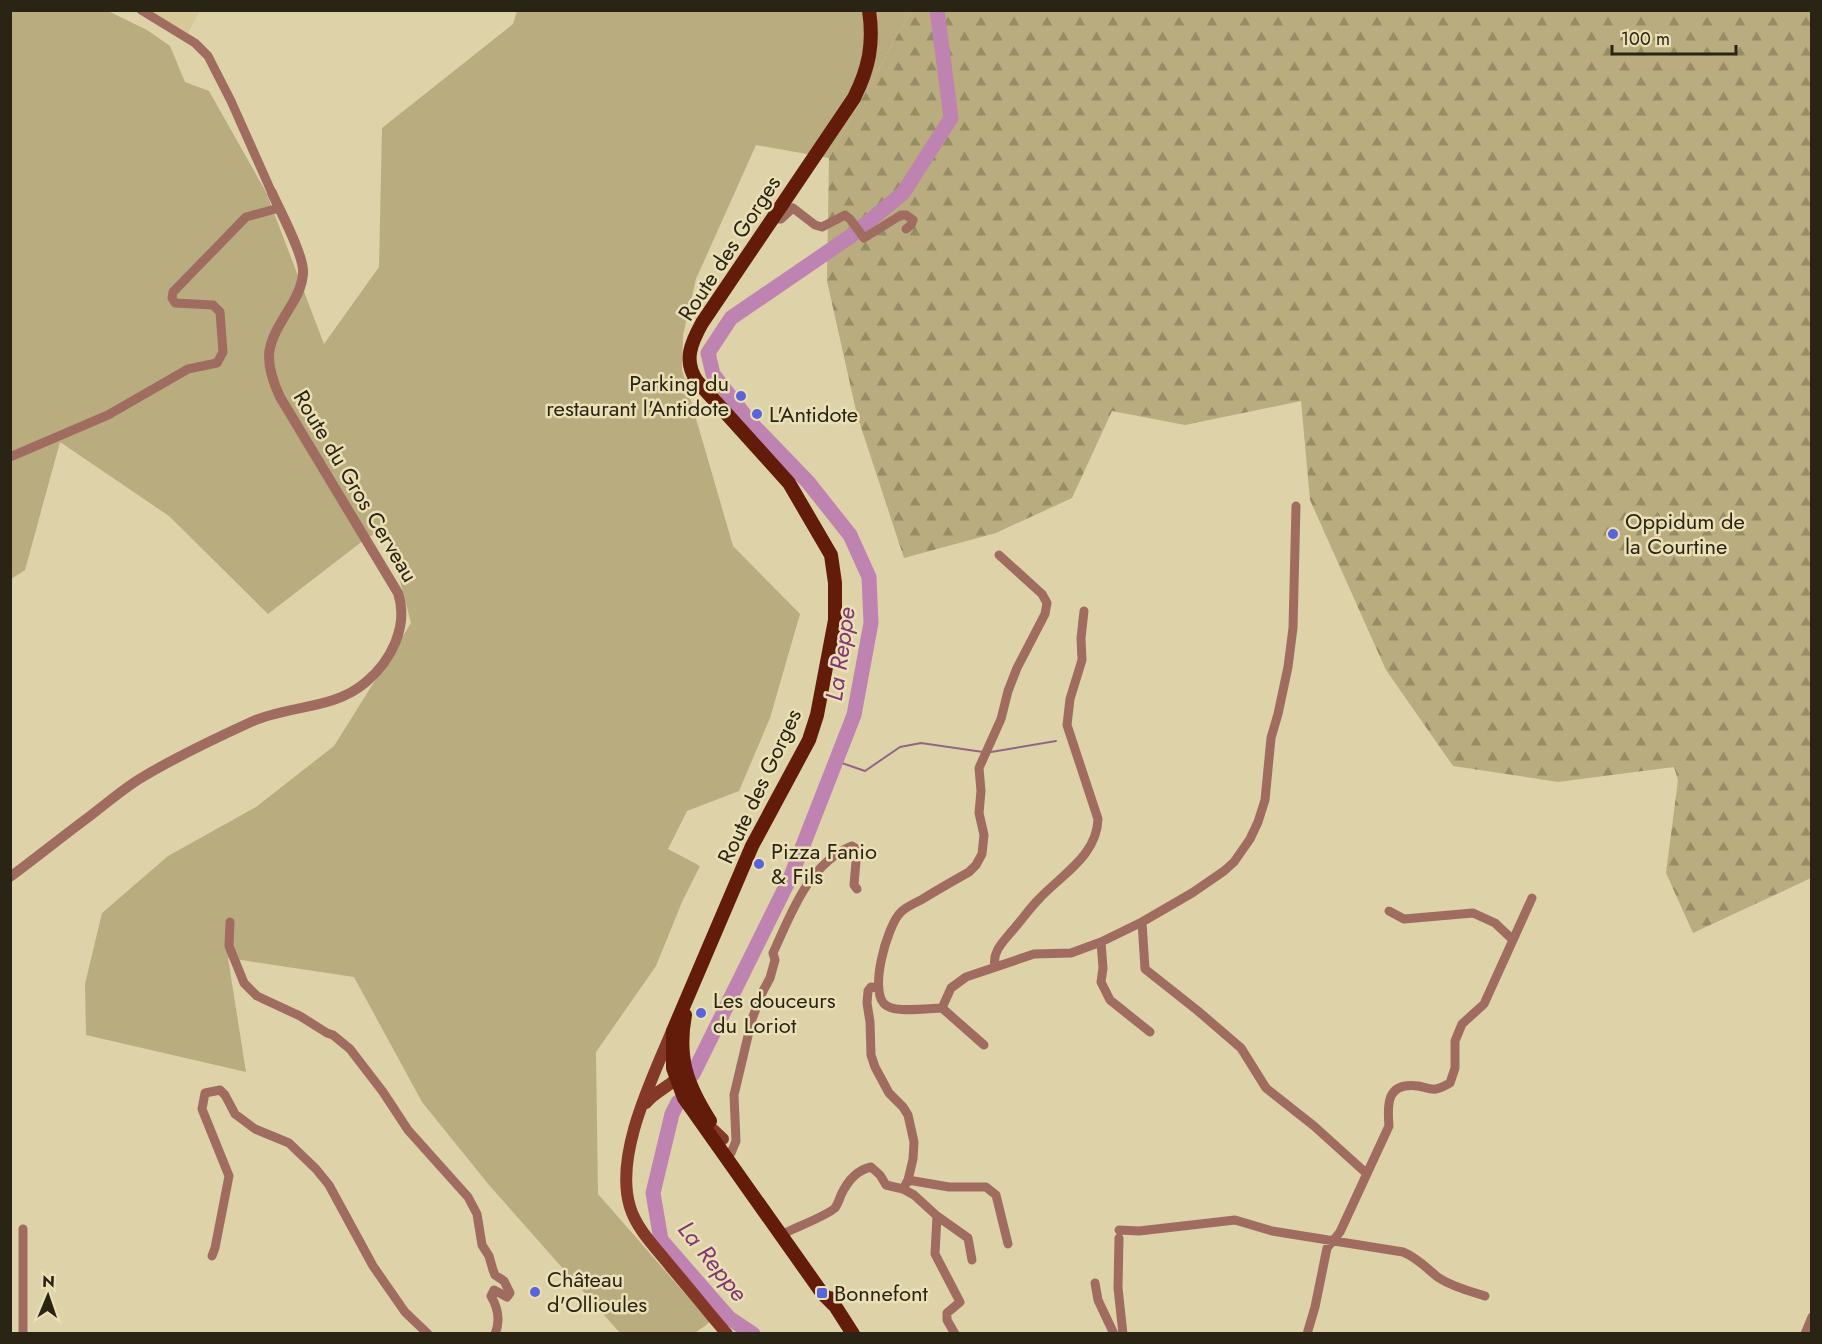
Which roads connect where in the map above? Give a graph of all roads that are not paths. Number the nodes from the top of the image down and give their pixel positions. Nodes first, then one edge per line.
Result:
1 (141, 10) edge
2 (869, 10) edge
3 (272, 193) joint
4 (279, 208) junction
5 (773, 219) junction
6 (906, 229) dead end
7 (10, 457) edge
8 (1296, 506) dead end
9 (999, 555) dead end
10 (1084, 611) dead end
11 (10, 877) edge
12 (857, 889) dead end
13 (1532, 898) dead end
14 (1389, 911) dead end
15 (230, 922) dead end
16 (1142, 922) junction
17 (1513, 940) junction
18 (1101, 942) junction
19 (994, 967) junction
20 (879, 988) junction
21 (691, 989) junction
22 (942, 1008) junction
23 (673, 1031) junction
24 (1150, 1032) dead end
25 (984, 1046) dead end
26 (679, 1076) junction
27 (653, 1078) junction
28 (661, 1090) junction
29 (684, 1098) junction
30 (640, 1112) junction
31 (731, 1153) junction
32 (1366, 1173) junction
33 (906, 1184) junction
34 (937, 1216) junction
35 (23, 1229) dead end
36 (787, 1232) junction
37 (1333, 1240) junction
38 (1008, 1244) dead end
39 (212, 1256) dead end
40 (972, 1260) dead end
41 (1095, 1283) dead end
42 (1485, 1296) dead end
43 (834, 1305) junction
44 (1812, 1317) edge
45 (23, 1334) edge
46 (428, 1334) edge
47 (495, 1334) edge
48 (727, 1334) edge
49 (853, 1334) edge
50 (955, 1334) edge
51 (1114, 1334) edge
52 (1124, 1334) edge
53 (1307, 1334) edge
54 (1804, 1334) edge

1 - 3 street
2 - 5 main road, Route des Gorges
3 - 4 street, Route du Gros Cerveau
4 - 7 street
4 - 11 street, Route du Gros Cerveau
5 - 6 street
5 - 21 main road, Route des Gorges
8 - 16 street
9 - 20 street
10 - 19 street
12 - 31 street
13 - 17 street
14 - 17 street
15 - 47 street
16 - 18 street
16 - 32 street
17 - 32 street
18 - 19 street
18 - 24 street
19 - 22 street
20 - 22 street
20 - 33 street
21 - 23 main road, Route des Gorges
21 - 26 main road, Route des Gorges
22 - 25 street
23 - 26 main road, Route des Gorges
23 - 27 main road
26 - 27 main road
26 - 28 main road
26 - 29 main road, Route des Gorges
26 - 31 main road, Route des Gorges
27 - 30 main road
28 - 29 main road
28 - 30 main road
29 - 43 main road, Route des Gorges
30 - 48 main road
31 - 36 main road, Route des Gorges
32 - 37 street
33 - 34 street
33 - 36 street
33 - 38 street
34 - 40 street
34 - 50 street
35 - 45 street
36 - 43 main road, Route des Gorges
37 - 42 street
37 - 52 street
37 - 53 street
39 - 46 street
41 - 51 street
43 - 49 main road, Route des Gorges
44 - 54 street

